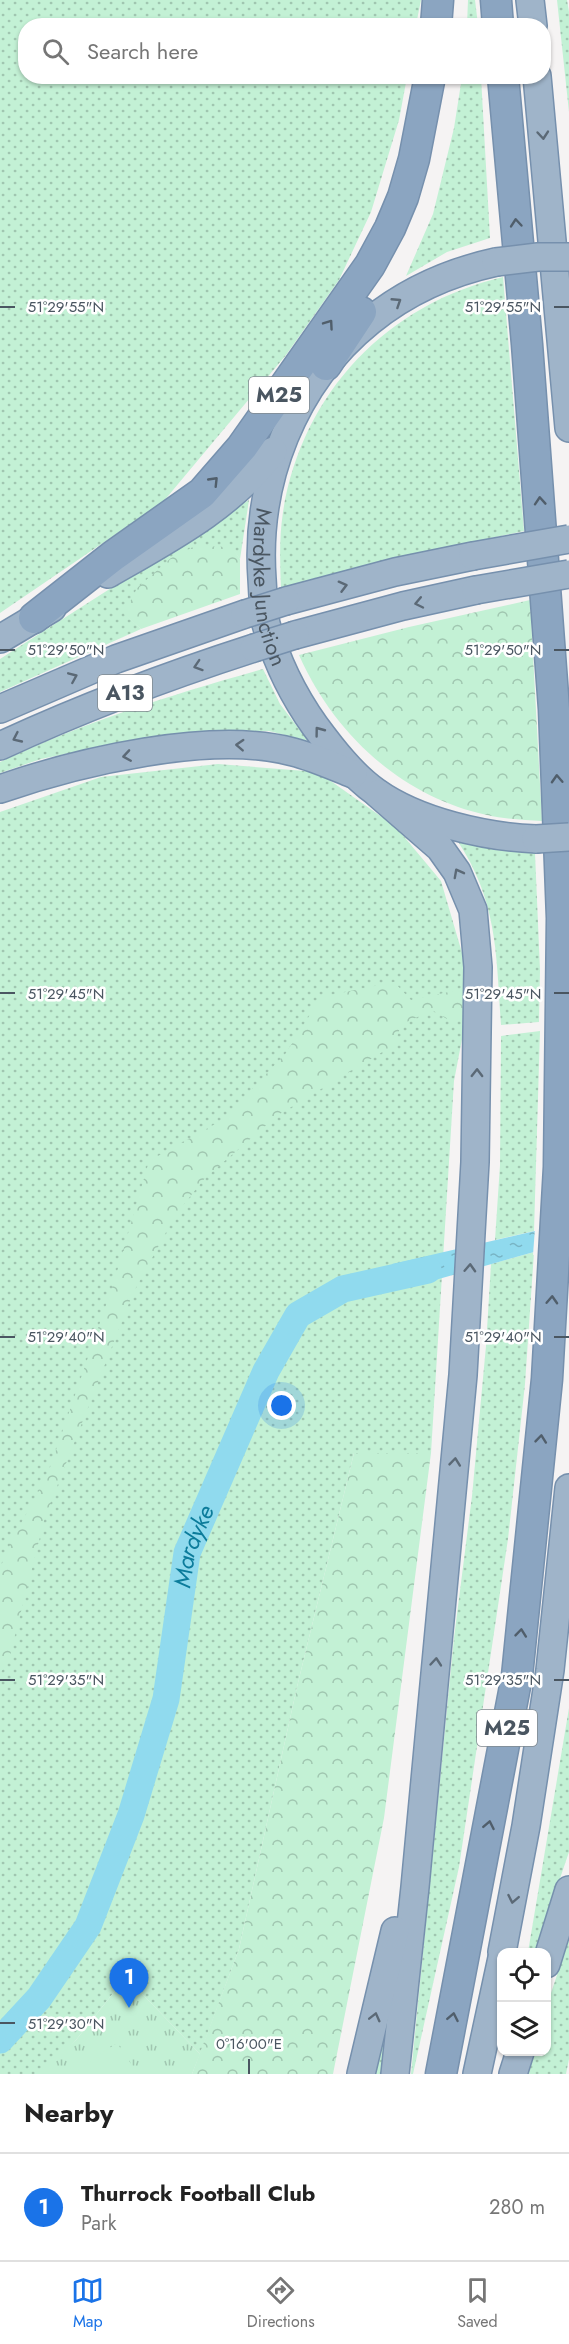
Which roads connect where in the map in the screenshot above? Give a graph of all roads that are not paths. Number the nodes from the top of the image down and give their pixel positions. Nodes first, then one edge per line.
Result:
1 (438, 0) edge
2 (452, 0) edge
3 (496, 0) edge
4 (530, 0) edge
5 (437, 18) edge
6 (451, 18) edge
7 (497, 18) edge
8 (532, 18) edge
9 (428, 84) edge
10 (445, 84) edge
11 (504, 84) edge
12 (538, 84) edge
13 (569, 258) edge
14 (327, 365) junction
15 (569, 428) edge
16 (282, 438) junction
17 (569, 539) edge
18 (569, 574) edge
19 (34, 618) junction
20 (0, 639) edge
21 (0, 709) edge
22 (0, 746) edge
23 (357, 776) junction
24 (0, 789) edge
25 (378, 794) junction
26 (569, 837) edge
27 (569, 1488) edge
28 (431, 1720) junction
29 (569, 1890) edge
30 (503, 1948) edge
31 (551, 1948) edge
32 (497, 1977) edge
33 (519, 2056) edge
34 (361, 2074) edge
35 (395, 2074) edge
36 (441, 2074) edge
37 (477, 2074) edge
38 (513, 2074) edge

1 - 5 highway
2 - 6 highway
3 - 7 highway
4 - 8 highway
19 -> 9 highway, M25
10 - 14 highway, M25
36 -> 11 highway, M25
12 -> 15 highway
14 -> 13 highway, Mardyke Junction, bridge
14 - 16 highway, Mardyke Junction
16 - 19 highway
23 -> 16 highway, Mardyke Junction
21 -> 17 highway, A13, bridge
18 -> 22 highway, A13, bridge
19 - 20 highway
23 -> 24 highway
23 - 25 highway, Mardyke Junction
25 - 26 highway, Mardyke Junction, bridge
28 -> 25 highway
27 -> 30 highway
34 -> 28 highway
28 - 35 highway
29 - 31 highway
32 - 37 highway
33 - 38 highway

